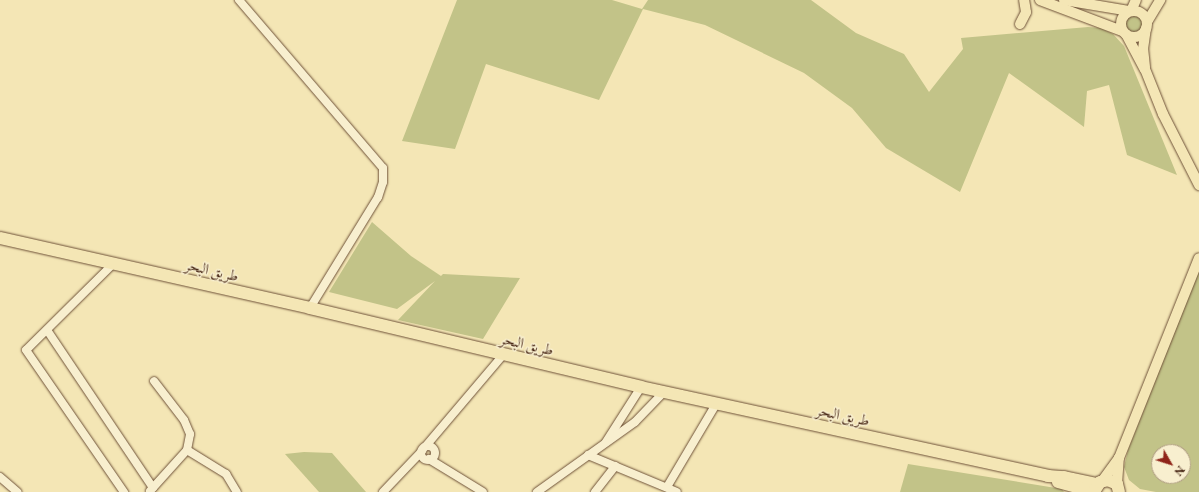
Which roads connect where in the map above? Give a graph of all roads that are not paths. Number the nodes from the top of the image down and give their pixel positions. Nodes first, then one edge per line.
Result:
1 (239, 0) edge
2 (1024, 0) edge
3 (1040, 0) edge
4 (1064, 0) edge
5 (1136, 0) edge
6 (1160, 0) edge
7 (1130, 11) junction
8 (1020, 24) dead end
9 (1146, 25) junction
10 (1124, 33) junction
11 (1145, 69) junction
12 (1199, 185) edge
13 (0, 238) edge
14 (1199, 258) edge
15 (113, 264) junction
16 (310, 308) junction
17 (47, 330) junction
18 (503, 355) junction
19 (154, 381) dead end
20 (641, 387) junction
21 (664, 392) junction
22 (716, 404) junction
23 (442, 428) junction
24 (605, 444) junction
25 (423, 449) junction
26 (187, 450) junction
27 (588, 454) junction
28 (431, 456) junction
29 (1119, 458) junction
30 (615, 466) junction
31 (406, 468) junction
32 (1048, 476) junction
33 (0, 477) edge
34 (668, 487) junction
35 (1098, 487) edge
36 (1118, 487) edge
37 (1064, 488) edge
38 (151, 490) edge
39 (17, 492) edge
40 (124, 492) edge
41 (237, 492) edge
42 (383, 492) edge
43 (483, 492) edge
44 (537, 492) edge
45 (595, 492) edge
46 (677, 492) edge
47 (1131, 492) edge

1 - 16 street
2 - 8 main road
3 - 10 main road
4 - 7 main road
5 - 7 main road
6 - 9 main road
7 - 9 main road
7 - 10 main road
9 - 10 main road
9 - 11 main road
10 - 11 main road
11 - 12 main road
13 - 15 highway, طريق البحر
14 - 29 main road
15 - 16 highway, طريق البحر
15 - 17 street
16 - 18 highway, طريق البحر
17 - 38 street
17 - 40 street
18 - 20 highway, طريق البحر
18 - 23 street
19 - 26 street
20 - 21 highway, طريق البحر
20 - 24 street
21 - 22 highway, طريق البحر
21 - 24 street
22 - 32 highway, طريق البحر
22 - 34 street
23 - 25 street
23 - 28 street
24 - 27 street
25 - 28 street
25 - 28 street
25 - 31 street
26 - 38 street
26 - 41 street
27 - 30 street
27 - 44 street
28 - 31 street
28 - 43 street
29 - 35 main road
29 - 36 main road
30 - 34 street
30 - 45 street
31 - 42 street
32 - 35 highway, طريق البحر
32 - 37 highway, طريق البحر
33 - 39 street
34 - 46 street
35 - 36 highway
35 - 37 highway, طريق البحر
36 - 47 highway

